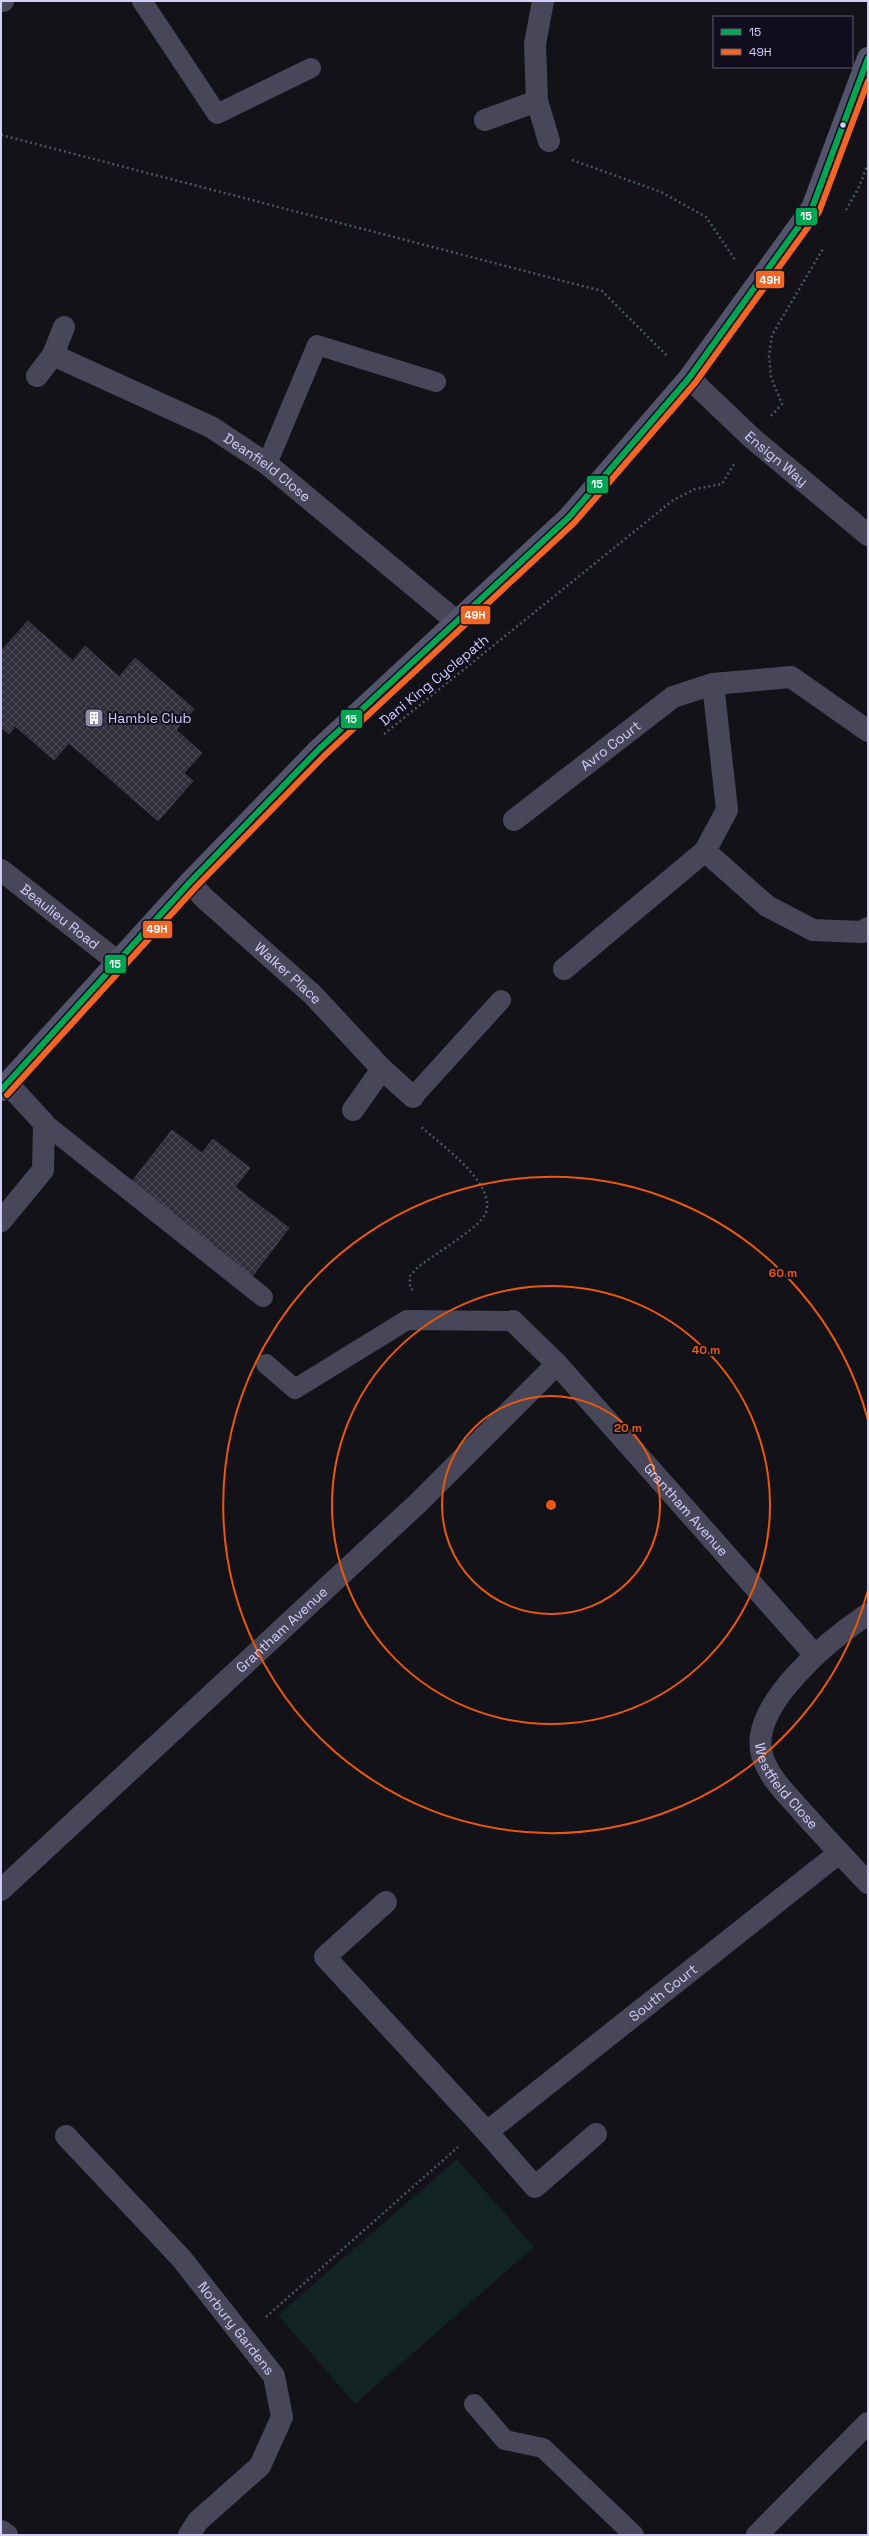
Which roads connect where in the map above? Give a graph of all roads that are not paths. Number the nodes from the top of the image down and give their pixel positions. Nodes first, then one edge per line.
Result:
1 (142, 1) edge
2 (543, 1) edge
3 (868, 58) edge
4 (311, 68) dead end
5 (537, 102) junction
6 (485, 120) dead end
7 (549, 141) road end
8 (64, 327) dead end
9 (53, 355) junction
10 (37, 376) dead end
11 (689, 378) junction
12 (436, 382) dead end
13 (267, 464) junction
14 (868, 535) edge
15 (456, 621) junction
16 (713, 684) junction
17 (868, 731) edge
18 (514, 820) dead end
19 (705, 851) junction
20 (1, 870) edge
21 (190, 882) junction
22 (866, 936) edge
23 (119, 963) junction
24 (564, 969) dead end
25 (501, 1000) dead end
26 (382, 1069) junction
27 (4, 1086) edge
28 (413, 1097) joint
29 (353, 1110) dead end
30 (44, 1123) junction
31 (1, 1221) edge
32 (263, 1297) dead end
33 (513, 1321) joint
34 (266, 1364) dead end
35 (557, 1364) junction
36 (868, 1614) edge
37 (815, 1655) junction
38 (839, 1853) junction
39 (868, 1883) edge
40 (1, 1890) edge
41 (386, 1902) dead end
42 (484, 2129) junction
43 (596, 2134) dead end
44 (66, 2136) dead end
45 (474, 2404) dead end
46 (864, 2436) edge
47 (1, 2530) edge
48 (7, 2535) edge
49 (189, 2535) edge
50 (634, 2535) edge
51 (757, 2535) edge

1 - 4 lane
2 - 5 street
3 - 11 main road
5 - 6 street
5 - 7 street
8 - 9 street
9 - 10 street
9 - 13 street, Deanfield Close
11 - 14 street, Ensign Way
11 - 15 main road
12 - 13 lane
13 - 15 street, Deanfield Close
15 - 21 main road
16 - 17 street, Avro Court
16 - 18 street, Avro Court
16 - 19 street
19 - 22 street
19 - 24 street
20 - 23 street, Beaulieu Road
21 - 23 main road
21 - 26 street, Walker Place
23 - 27 main road
25 - 28 lane
26 - 28 street, Walker Place
26 - 29 street
27 - 30 street
30 - 31 street
30 - 32 lane
33 - 34 lane
33 - 35 street, Grantham Avenue
35 - 37 street, Grantham Avenue
35 - 40 street, Grantham Avenue
36 - 37 street, Westfield Close
37 - 38 street, Westfield Close
38 - 39 street, Westfield Close
38 - 42 street, South Court
41 - 42 street
42 - 43 street
44 - 49 street, Norbury Gardens
45 - 50 lane
46 - 51 street
47 - 48 street

